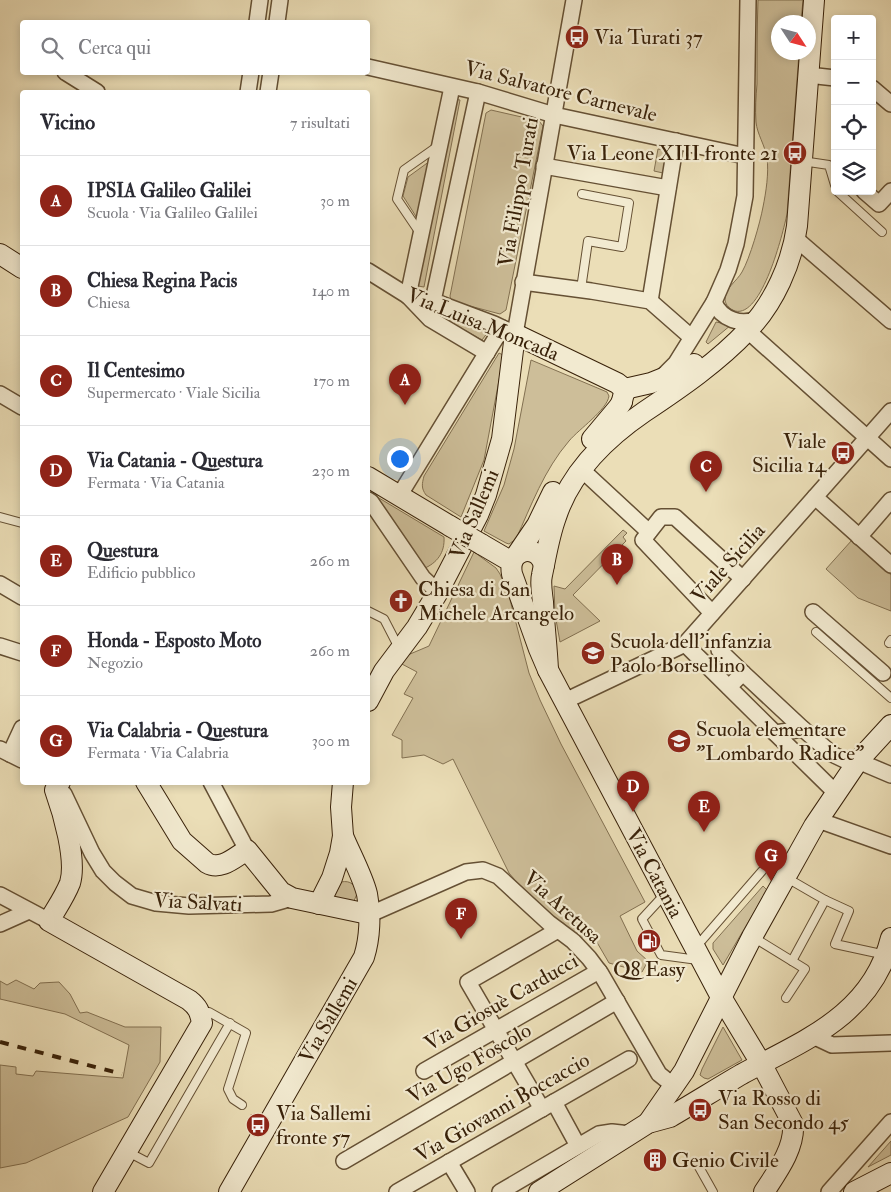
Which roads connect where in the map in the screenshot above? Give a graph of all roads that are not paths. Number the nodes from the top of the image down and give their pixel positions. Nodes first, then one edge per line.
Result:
1 (260, 0) edge
2 (280, 0) edge
3 (574, 0) edge
4 (748, 0) edge
5 (814, 0) edge
6 (257, 20) edge
7 (277, 20) edge
8 (370, 67) edge
9 (70, 75) edge
10 (251, 75) edge
11 (270, 75) edge
12 (808, 75) junction
13 (831, 78) edge
14 (452, 86) junction
15 (94, 90) edge
16 (248, 90) edge
17 (268, 90) edge
18 (876, 91) edge
19 (478, 92) junction
20 (891, 104) edge
21 (554, 115) junction
22 (676, 141) junction
23 (440, 145) junction
24 (745, 156) junction
25 (802, 161) junction
26 (544, 166) junction
27 (831, 172) edge
28 (668, 188) junction
29 (891, 191) edge
30 (582, 194) dead end
31 (841, 195) edge
32 (869, 195) edge
33 (882, 232) dead end
34 (421, 235) junction
35 (795, 238) junction
36 (0, 254) edge
37 (20, 267) edge
38 (370, 272) edge
39 (523, 282) junction
40 (580, 289) junction
41 (408, 296) junction
42 (433, 301) junction
43 (650, 301) junction
44 (714, 302) junction
45 (891, 321) edge
46 (748, 330) junction
47 (509, 331) junction
48 (691, 337) junction
49 (487, 353) junction
50 (636, 389) junction
51 (0, 394) edge
52 (20, 406) edge
53 (643, 411) junction
54 (891, 411) edge
55 (867, 438) junction
56 (891, 459) edge
57 (580, 469) junction
58 (370, 478) edge
59 (399, 496) junction
60 (815, 497) junction
61 (891, 500) edge
62 (370, 501) edge
63 (0, 517) edge
64 (20, 522) edge
65 (649, 532) junction
66 (859, 536) junction
67 (515, 564) junction
68 (891, 565) edge
69 (543, 570) junction
70 (742, 579) junction
71 (0, 584) edge
72 (438, 592) junction
73 (20, 596) edge
74 (370, 612) edge
75 (813, 612) dead end
76 (712, 613) junction
77 (816, 632) dead end
78 (685, 644) junction
79 (0, 646) edge
80 (400, 650) junction
81 (719, 650) dead end
82 (20, 652) edge
83 (548, 670) junction
84 (743, 673) junction
85 (883, 673) dead end
86 (729, 687) junction
87 (370, 697) edge
88 (891, 698) edge
89 (565, 702) junction
90 (891, 725) edge
91 (803, 729) junction
92 (775, 732) junction
93 (20, 733) edge
94 (11, 754) edge
95 (856, 763) junction
96 (891, 774) edge
97 (57, 785) edge
98 (59, 785) edge
99 (148, 785) edge
100 (213, 785) edge
101 (343, 785) edge
102 (836, 793) junction
103 (818, 820) junction
104 (343, 836) junction
105 (891, 846) edge
106 (247, 850) junction
107 (762, 872) dead end
108 (785, 877) junction
109 (332, 878) junction
110 (361, 881) junction
111 (666, 893) junction
112 (0, 896) edge
113 (292, 898) junction
114 (825, 900) junction
115 (319, 904) junction
116 (29, 910) junction
117 (368, 914) junction
118 (49, 921) junction
119 (0, 924) edge
120 (558, 930) junction
121 (752, 937) junction
122 (889, 946) edge
123 (698, 954) junction
124 (792, 960) junction
125 (599, 971) junction
126 (721, 997) junction
127 (786, 998) dead end
128 (617, 1001) junction
129 (201, 1014) junction
130 (230, 1024) junction
131 (495, 1029) junction
132 (813, 1036) junction
133 (891, 1043) edge
134 (629, 1059) dead end
135 (514, 1061) junction
136 (762, 1064) junction
137 (424, 1071) dead end
138 (679, 1078) junction
139 (705, 1096) junction
140 (242, 1105) dead end
141 (548, 1106) junction
142 (891, 1122) edge
143 (648, 1123) junction
144 (630, 1134) junction
145 (578, 1146) junction
146 (127, 1151) junction
147 (344, 1161) dead end
148 (449, 1162) junction
149 (699, 1167) dead end
150 (891, 1173) edge
151 (548, 1189) edge
152 (104, 1192) edge
153 (229, 1192) edge
154 (397, 1192) edge
155 (467, 1192) edge
156 (500, 1192) edge
157 (713, 1192) edge
158 (764, 1192) edge
159 (829, 1192) edge
160 (854, 1192) edge

1 - 6 street
2 - 7 street
3 - 21 street, Via Filippo Turati
4 - 24 street
5 - 12 street
8 - 14 street, Via Salvatore Carnevale
9 - 15 street
10 - 16 street
11 - 17 street
12 - 13 street
12 - 25 street
14 - 19 street, Via Salvatore Carnevale
14 - 23 street
18 - 20 street
19 - 21 street, Via Salvatore Carnevale
19 - 42 street
21 - 22 street, Via Salvatore Carnevale
21 - 26 street, Via Filippo Turati
22 - 24 street, Via Salvatore Carnevale
22 - 28 street
23 - 34 street
23 - 34 lane
24 - 44 street
25 - 27 lane
25 - 35 street
26 - 28 street
26 - 39 street, Via Filippo Turati
28 - 43 street
29 - 32 street
30 - 40 lane
31 - 33 lane
34 - 41 street
35 - 45 street
35 - 46 street
36 - 37 street
38 - 41 street, Via Luisa Moncada
39 - 40 street
39 - 47 street, Via Filippo Turati
40 - 43 street
41 - 42 street, Via Luisa Moncada
41 - 49 street
42 - 47 street, Via Luisa Moncada
43 - 48 street
44 - 46 street
44 - 48 street
46 - 50 street
46 - 53 street
46 - 55 street
47 - 49 street
47 - 50 street, Via Luisa Moncada
47 - 72 street, Via Sallemi
48 - 50 street
49 - 59 street
50 - 53 street, Via Luisa Moncada
50 - 67 street
51 - 52 street
53 - 57 street
54 - 55 street, Viale Sicilia
55 - 56 street
55 - 60 street, Viale Sicilia
57 - 65 street
57 - 69 street
58 - 59 street
59 - 67 street, bridge
60 - 66 street
60 - 70 street, Viale Sicilia
61 - 66 street
62 - 72 street
63 - 64 lane
65 - 70 street
65 - 76 street
66 - 68 street
67 - 69 street
67 - 69 street
67 - 83 street, Via Catania
69 - 83 street
70 - 76 street, Viale Sicilia
71 - 73 street
72 - 80 street, Via Sallemi
74 - 80 lane
75 - 85 street
76 - 78 street, Viale Sicilia
77 - 88 lane
78 - 86 street
78 - 89 street, Viale Sicilia
79 - 82 street
80 - 87 street, Via Sallemi
81 - 84 street
83 - 89 street, Via Catania
84 - 86 street
84 - 91 street
86 - 92 street
89 - 111 street, Via Catania
90 - 95 street
91 - 92 street
91 - 95 street
92 - 102 street
93 - 94 street
95 - 96 street
95 - 102 street
97 - 118 street, Via Salvati
98 - 113 street, Via Salvati
99 - 106 street
100 - 106 street
101 - 104 street, Via Sallemi
102 - 103 street
103 - 105 street
103 - 108 street
104 - 109 street, Via Sallemi
104 - 110 street, Via Sallemi
106 - 113 street
107 - 123 lane
108 - 114 lane
108 - 121 street
109 - 110 street
109 - 115 street, Via Sallemi
110 - 117 street, Via Sallemi
111 - 123 street, Via Catania
111 - 123 lane
112 - 116 street
113 - 115 street, Via Salvati
114 - 122 lane
114 - 124 lane
115 - 117 street, Via Salvati
116 - 118 street
116 - 119 street
117 - 120 street, Via Aretusa
117 - 153 street, Via Sallemi
118 - 129 street
120 - 125 street, Via Aretusa
120 - 131 street
121 - 124 lane
121 - 126 street
122 - 132 street
123 - 126 street, Via Catania
124 - 127 lane
125 - 128 street, Via Aretusa
125 - 131 street, Via Giosuè Carducci
126 - 136 street, Via Catania
126 - 138 street
128 - 135 street, Via Ugo Foscolo
128 - 138 street, Via Aretusa
129 - 130 lane
129 - 146 street
130 - 140 lane
130 - 146 lane
131 - 135 street
131 - 137 street, Via Giosuè Carducci
132 - 133 street
132 - 136 street
134 - 141 street, Via Giovanni Boccaccio
135 - 141 street
135 - 147 street, Via Ugo Foscolo
136 - 139 street
136 - 158 street, Via Catania
138 - 139 street
138 - 143 street
139 - 143 street
141 - 145 street
141 - 148 street, Via Giovanni Boccaccio
142 - 159 street
143 - 144 street
144 - 145 street
144 - 151 street
145 - 156 street
146 - 152 street
148 - 154 street, Via Giovanni Boccaccio
148 - 155 street
149 - 157 lane
150 - 160 street

